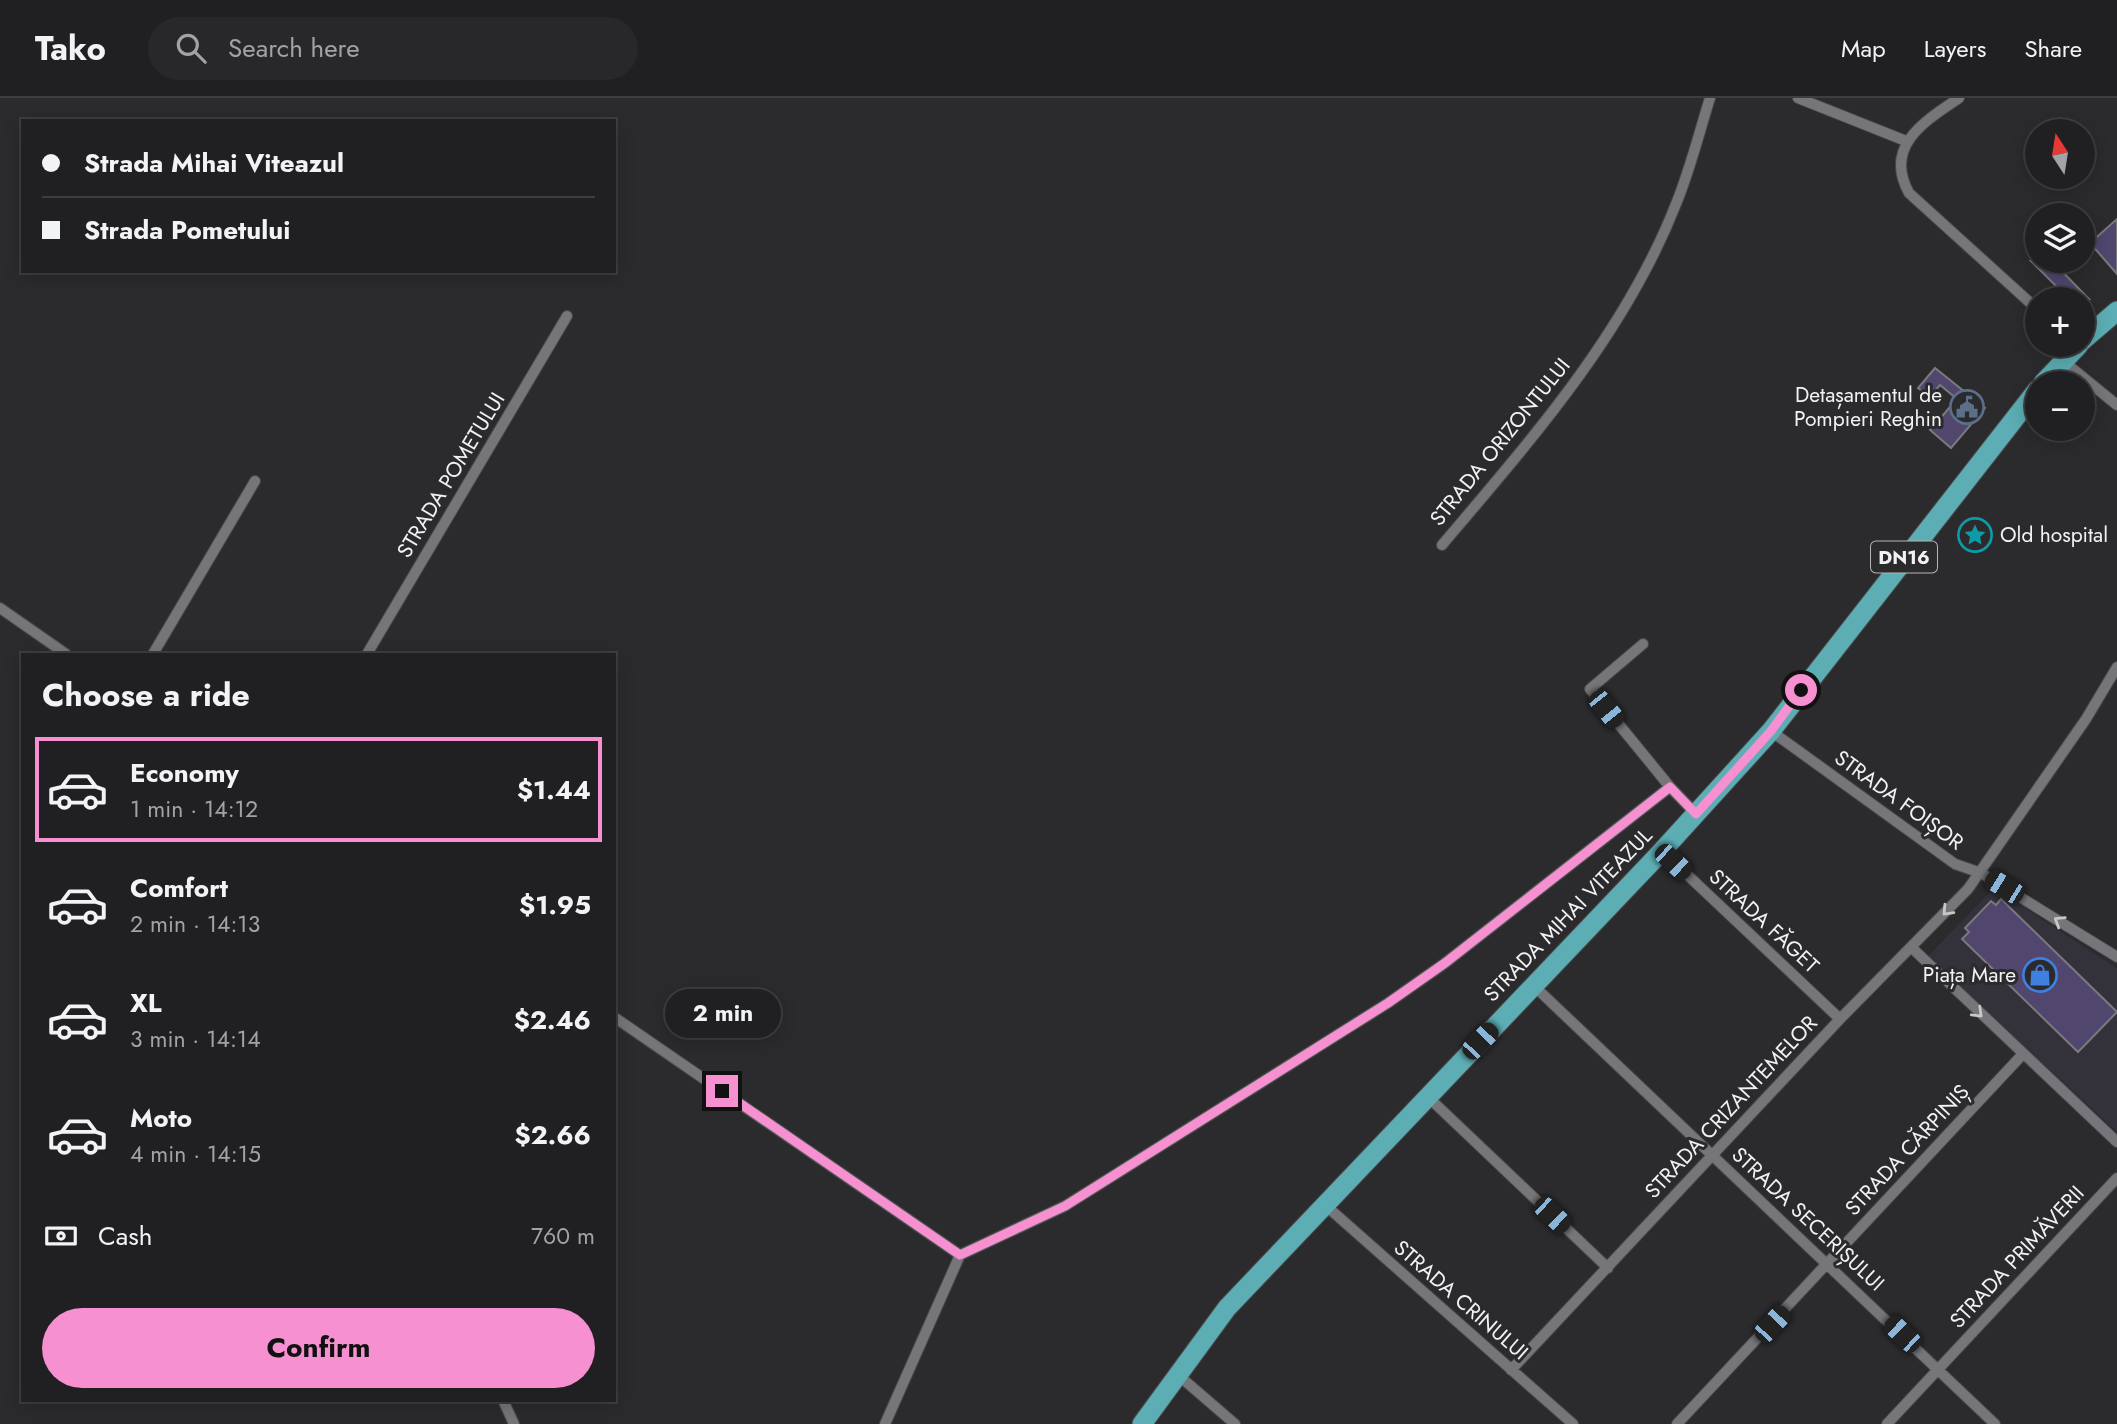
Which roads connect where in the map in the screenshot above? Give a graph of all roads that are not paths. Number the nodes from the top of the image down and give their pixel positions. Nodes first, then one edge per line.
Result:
1 (1710, 98) edge
2 (1798, 98) edge
3 (1959, 98) edge
4 (1906, 141) junction
5 (2025, 298) edge
6 (2117, 311) edge
7 (568, 316) dead end
8 (2095, 330) edge
9 (2067, 357) edge
10 (2063, 361) junction
11 (2054, 371) edge
12 (2025, 405) edge
13 (2117, 405) edge
14 (255, 481) dead end
15 (1442, 545) dead end
16 (0, 608) edge
17 (1643, 644) dead end
18 (65, 653) edge
19 (154, 653) edge
20 (368, 653) edge
21 (2117, 667) edge
22 (1771, 731) junction
23 (1670, 787) junction
24 (1696, 814) junction
25 (1662, 851) junction
26 (1981, 873) junction
27 (1912, 948) junction
28 (2117, 957) edge
29 (1533, 985) junction
30 (616, 1018) edge
31 (1840, 1019) junction
32 (2022, 1055) junction
33 (1427, 1096) junction
34 (2117, 1142) edge
35 (1712, 1156) junction
36 (2117, 1178) edge
37 (1324, 1205) junction
38 (960, 1255) junction
39 (1828, 1263) junction
40 (1608, 1268) junction
41 (1938, 1369) junction
42 (1511, 1370) junction
43 (1177, 1374) junction
44 (504, 1402) edge
45 (514, 1424) edge
46 (885, 1424) edge
47 (1142, 1424) edge
48 (1235, 1424) edge
49 (1573, 1424) edge
50 (1677, 1424) edge
51 (1887, 1424) edge
52 (1995, 1424) edge

1 - 15 street, STRADA ORIZONTULUI
2 - 4 street
3 - 4 street
4 - 5 street
6 - 8 highway
7 - 20 street, STRADA POMETULUI
9 - 10 highway
10 - 11 highway
10 - 13 street
12 - 22 highway, STRADA MIHAI VITEAZUL / DN16
14 - 19 street
16 - 18 street
17 - 23 street
21 - 26 street, STRADA CRIZANTEMELOR
22 - 24 highway, STRADA MIHAI VITEAZUL / DN16
22 - 26 street, STRADA FOIȘOR
23 - 24 street
23 - 38 street
24 - 25 highway, STRADA MIHAI VITEAZUL / DN16
25 - 29 highway, STRADA MIHAI VITEAZUL / DN16
25 - 31 street, STRADA FĂGET
26 -> 27 street, STRADA CRIZANTEMELOR
28 -> 26 street, STRADA FOIȘOR
27 - 31 street, STRADA CRIZANTEMELOR
27 -> 32 street
29 - 33 highway, STRADA MIHAI VITEAZUL / DN16
29 - 35 street, STRADA SECERIȘULUI
30 - 38 street
31 - 35 street, STRADA CRIZANTEMELOR
32 - 34 street
32 - 39 street, STRADA CĂRPINIȘ
33 - 37 highway, STRADA MIHAI VITEAZUL / DN16
33 - 40 street
35 - 39 street, STRADA SECERIȘULUI
35 - 40 street, STRADA CRIZANTEMELOR
36 - 41 street, STRADA PRIMĂVERII
37 - 42 street, STRADA CRINULUI
37 - 43 highway, STRADA MIHAI VITEAZUL / DN16
38 - 46 street
39 - 41 street, STRADA SECERIȘULUI
39 - 50 street, STRADA CĂRPINIȘ
40 - 42 street, STRADA CRIZANTEMELOR
41 - 51 street, STRADA PRIMĂVERII
41 - 52 street, STRADA SECERIȘULUI
42 - 49 street, STRADA CRINULUI
43 - 47 highway, STRADA MIHAI VITEAZUL / DN16
43 - 48 street
44 - 45 street

